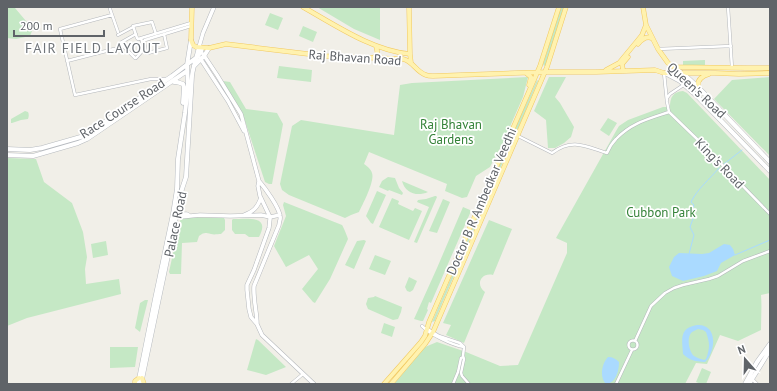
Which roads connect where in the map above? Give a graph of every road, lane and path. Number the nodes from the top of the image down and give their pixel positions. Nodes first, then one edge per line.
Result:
1 (192, 7) edge
2 (214, 7) edge
3 (303, 7) edge
4 (409, 7) edge
5 (559, 7) edge
6 (566, 7) edge
7 (643, 7) edge
8 (728, 7) edge
9 (110, 9) dead end
10 (112, 15) junction
11 (192, 24) junction
12 (646, 26) junction
13 (133, 27) junction
14 (136, 34) junction
15 (156, 34) junction
16 (164, 34) junction
17 (141, 38) junction
18 (191, 40) junction
19 (653, 40) junction
20 (376, 46) junction
21 (731, 46) junction
22 (209, 48) junction
23 (114, 49) dead end
24 (658, 49) junction
25 (200, 53) junction
26 (410, 54) junction
27 (204, 56) junction
28 (373, 58) junction
29 (67, 61) junction
30 (411, 63) junction
31 (186, 65) junction
32 (193, 67) junction
33 (674, 67) junction
34 (732, 68) junction
35 (770, 68) edge
36 (623, 70) junction
37 (603, 71) junction
38 (186, 72) junction
39 (537, 72) junction
40 (545, 72) junction
41 (526, 73) junction
42 (664, 73) junction
43 (682, 73) junction
44 (715, 73) junction
45 (770, 73) edge
46 (167, 79) junction
47 (171, 83) junction
48 (684, 84) junction
49 (698, 88) junction
50 (529, 89) junction
51 (666, 99) junction
52 (669, 112) junction
53 (184, 117) junction
54 (512, 129) junction
55 (246, 134) junction
56 (517, 136) junction
57 (509, 137) junction
58 (181, 140) junction
59 (188, 141) junction
60 (7, 149) edge
61 (7, 155) edge
62 (770, 162) edge
63 (770, 170) edge
64 (259, 181) junction
65 (267, 190) junction
66 (259, 193) junction
67 (261, 198) junction
68 (770, 214) edge
69 (280, 215) junction
70 (176, 216) junction
71 (243, 216) junction
72 (270, 217) junction
73 (770, 251) edge
74 (257, 324) junction
75 (426, 329) junction
76 (432, 333) junction
77 (635, 341) junction
78 (770, 344) edge
79 (632, 350) junction
80 (770, 350) edge
81 (463, 356) junction
82 (303, 374) junction
83 (140, 378) junction
84 (752, 380) junction
85 (136, 384) edge
86 (143, 384) edge
87 (291, 384) edge
88 (314, 384) edge
89 (384, 384) edge
90 (391, 384) edge
91 (453, 384) edge
92 (469, 384) edge
93 (616, 384) edge
94 (745, 384) edge
95 (749, 384) edge
96 (757, 384) edge

1 - 11 main road, Palace Road
2 - 25 street
3 - 20 main road
4 - 26 main road
5 - 39 main road, Doctor B R Ambedkar Veedhi
6 - 40 main road, Doctor B R Ambedkar Veedhi
7 - 12 main road, Queen's Road
8 - 21 street
9 - 10 street
10 - 13 street
10 - 29 street
11 - 15 street
11 - 16 street
11 - 18 main road, Palace Road
12 - 19 main road, Queen's Road
12 - 37 main road
13 - 14 street
13 - 15 street
14 - 17 street
14 - 17 street
15 - 17 street
16 - 16 street
18 - 25 main road
18 - 31 main road, Palace Road
19 - 24 main road, Queen's Road
19 - 36 main road
20 - 26 main road
20 - 28 main road
21 - 24 street
21 - 34 street
22 - 25 main road
22 - 27 main road
22 - 28 main road, Raj Bhavan Road
23 - 29 street
24 - 33 main road, Queen's Road
25 - 27 main road, Race Course Road
25 - 31 main road, Race Course Road
25 - 32 main road, Race Course Road
25 - 55 street
26 - 30 main road
27 - 55 street
28 - 30 main road, Raj Bhavan Road
29 - 46 street
30 - 41 main road, Raj Bhavan Road
31 - 38 main road, Palace Road
31 - 46 main road, Race Course Road
32 - 38 main road, Race Course Road
32 - 59 main road, Palace Road
33 - 34 main road
33 - 43 main road, Queen's Road
34 - 35 main road
36 - 37 main road, Raj Bhavan Road
36 - 42 main road, Raj Bhavan Road
37 - 40 main road, Raj Bhavan Road
38 - 47 main road, Race Course Road
38 - 53 main road, Palace Road
39 - 40 main road, Raj Bhavan Road
39 - 41 main road, Raj Bhavan Road
39 - 50 main road, Doctor B R Ambedkar Veedhi
40 - 56 main road, Doctor B R Ambedkar Veedhi
41 - 50 main road
42 - 43 main road, Raj Bhavan Road
42 - 48 main road, Queen's Road
42 - 51 street
43 - 44 main road, Raj Bhavan Road
43 - 49 main road, Queen's Road
44 - 45 main road, Raj Bhavan Road
44 - 49 main road
46 - 60 main road, Race Course Road
47 - 53 main road, Palace Road
47 - 61 main road, Race Course Road
48 - 51 street
48 - 63 main road, Queen's Road
49 - 62 main road, Queen's Road
50 - 54 main road, Doctor B R Ambedkar Veedhi
51 - 52 street
52 - 56 street
52 - 68 street, King's Road
53 - 58 main road, Palace Road
54 - 56 main road
54 - 57 main road, Doctor B R Ambedkar Veedhi
55 - 64 street
56 - 57 main road
56 - 76 main road, Doctor B R Ambedkar Veedhi
57 - 75 main road, Doctor B R Ambedkar Veedhi
58 - 59 main road
58 - 70 main road, Palace Road
59 - 70 main road, Palace Road
64 - 65 street
64 - 66 street
65 - 66 street
65 - 69 street
66 - 67 street
67 - 71 street
67 - 72 street
69 - 72 street
69 - 74 street
70 - 71 street
70 - 83 main road, Palace Road
71 - 72 street
72 - 74 street
73 - 77 street
74 - 82 street
75 - 76 street
75 - 89 main road, Doctor B R Ambedkar Veedhi
76 - 81 street
76 - 90 main road, Doctor B R Ambedkar Veedhi
77 - 79 street
77 - 79 street
78 - 94 main road
79 - 93 street
80 - 84 main road
81 - 91 street
81 - 92 street
82 - 87 street
82 - 88 street
83 - 85 main road
83 - 86 main road
84 - 95 main road
84 - 96 street

